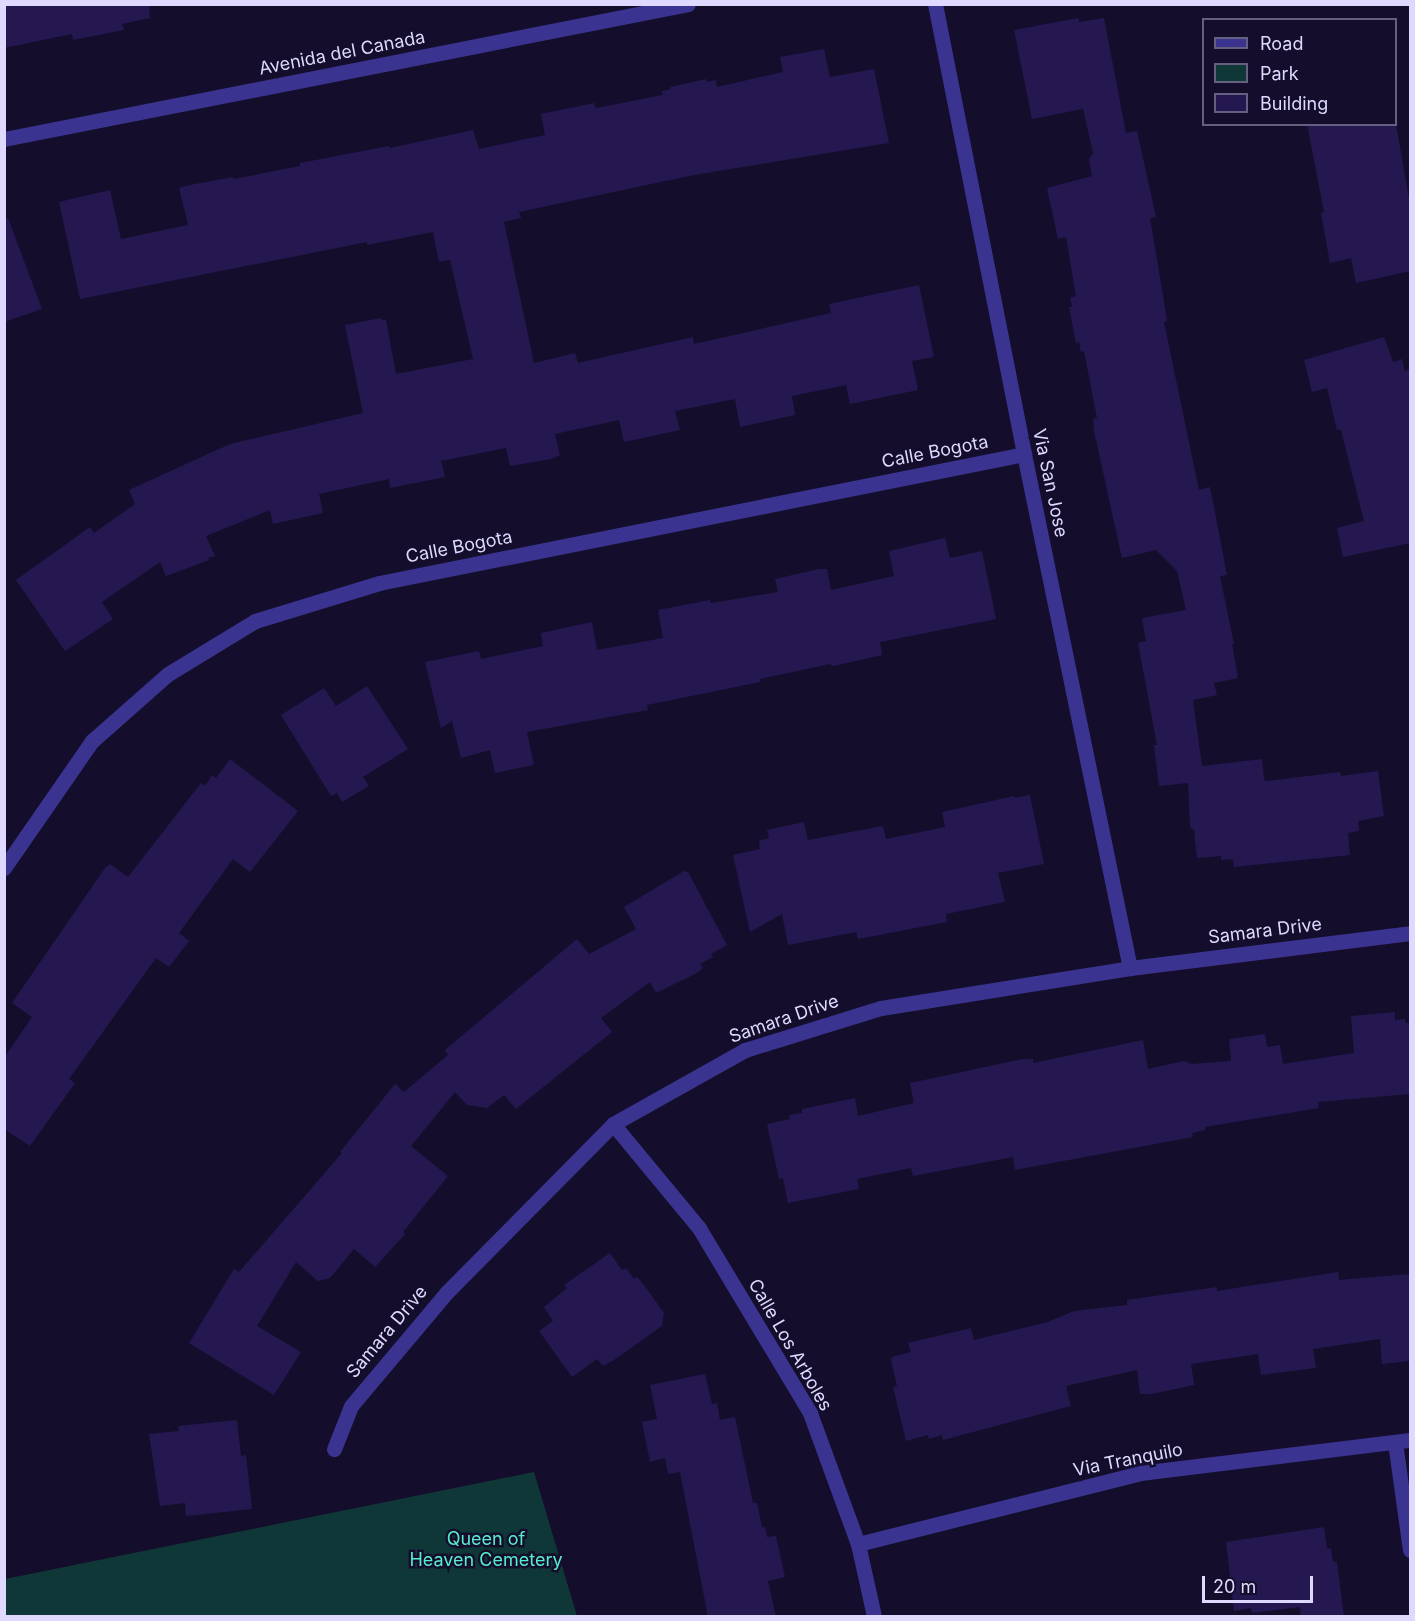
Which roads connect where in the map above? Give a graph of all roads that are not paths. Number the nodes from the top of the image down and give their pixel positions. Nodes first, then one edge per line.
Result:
1 (688, 4) edge
2 (935, 4) edge
3 (4, 139) edge
4 (1024, 454) junction
5 (4, 868) edge
6 (1410, 933) edge
7 (1130, 968) junction
8 (613, 1124) junction
9 (1403, 1441) edge
10 (334, 1449) dead end
11 (858, 1544) junction
12 (1410, 1550) edge
13 (874, 1617) edge

1 - 3 street, Avenida del Canada
2 - 4 street, Via San Jose
4 - 5 street, Calle Bogota
4 - 7 street, Via San Jose
6 - 7 street, Samara Drive
7 - 8 street, Samara Drive
8 - 10 street, Samara Drive
8 - 11 street, Calle Los Arboles
9 - 11 street, Via Tranquilo
9 - 12 street
11 - 13 street, Calle Los Arboles

